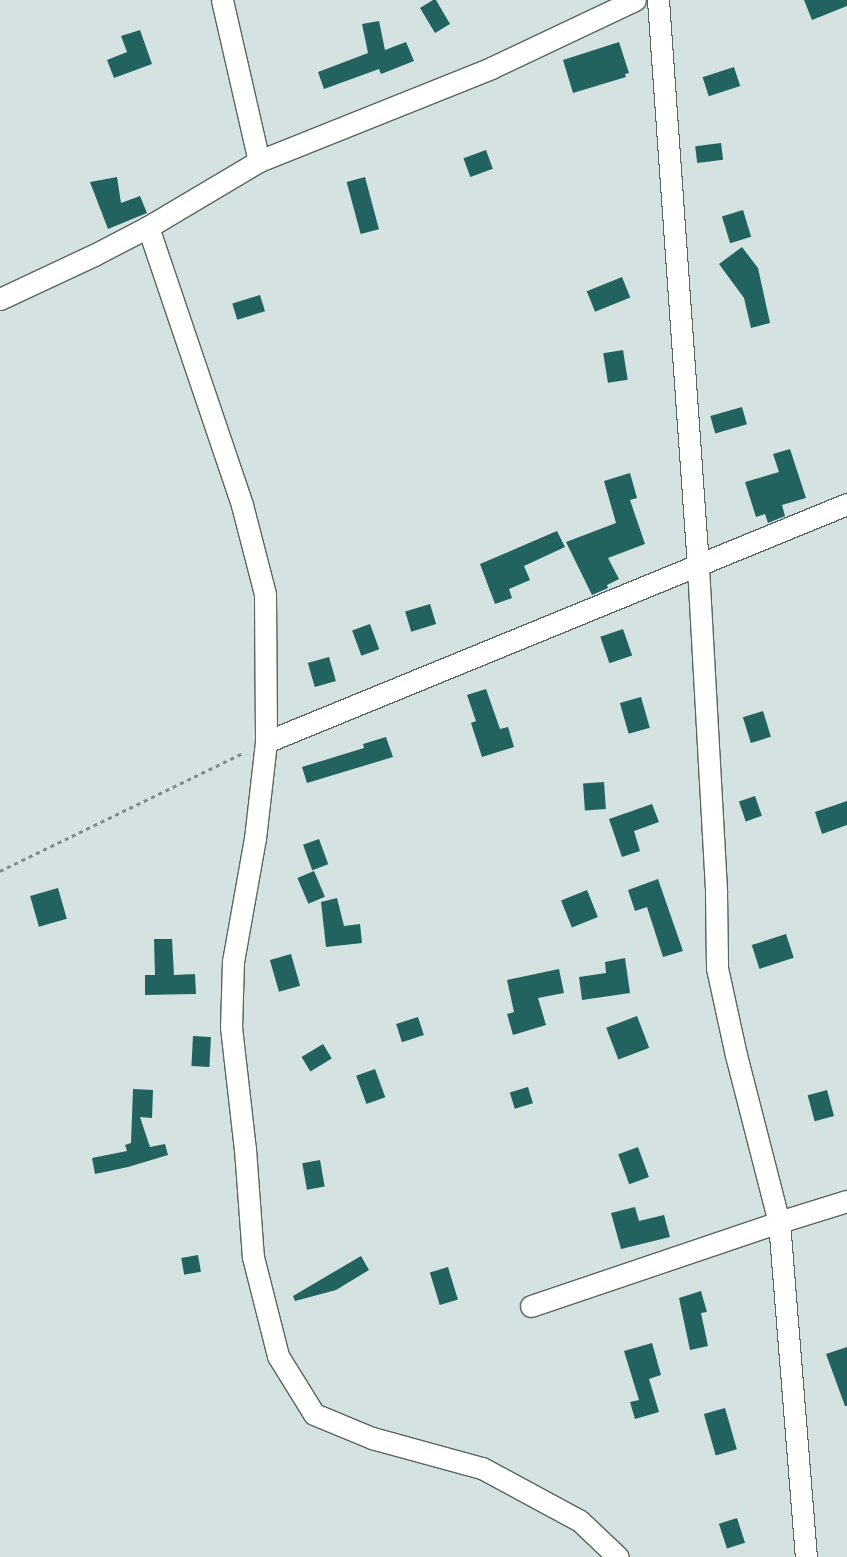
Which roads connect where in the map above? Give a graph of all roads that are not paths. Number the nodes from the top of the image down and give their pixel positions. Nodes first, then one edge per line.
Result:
1 (222, 0) edge
2 (635, 0) edge
3 (658, 0) edge
4 (259, 161) junction
5 (148, 227) junction
6 (0, 299) edge
7 (847, 504) edge
8 (698, 567) junction
9 (266, 742) junction
10 (847, 1201) edge
11 (779, 1222) junction
12 (532, 1306) dead end
13 (618, 1557) edge
14 (806, 1557) edge

1 - 4 street
2 - 4 street
3 - 8 street
4 - 5 street
5 - 6 street
5 - 9 street
7 - 8 street
8 - 9 street
8 - 11 street
9 - 13 street
10 - 11 street
11 - 12 street
11 - 14 street

